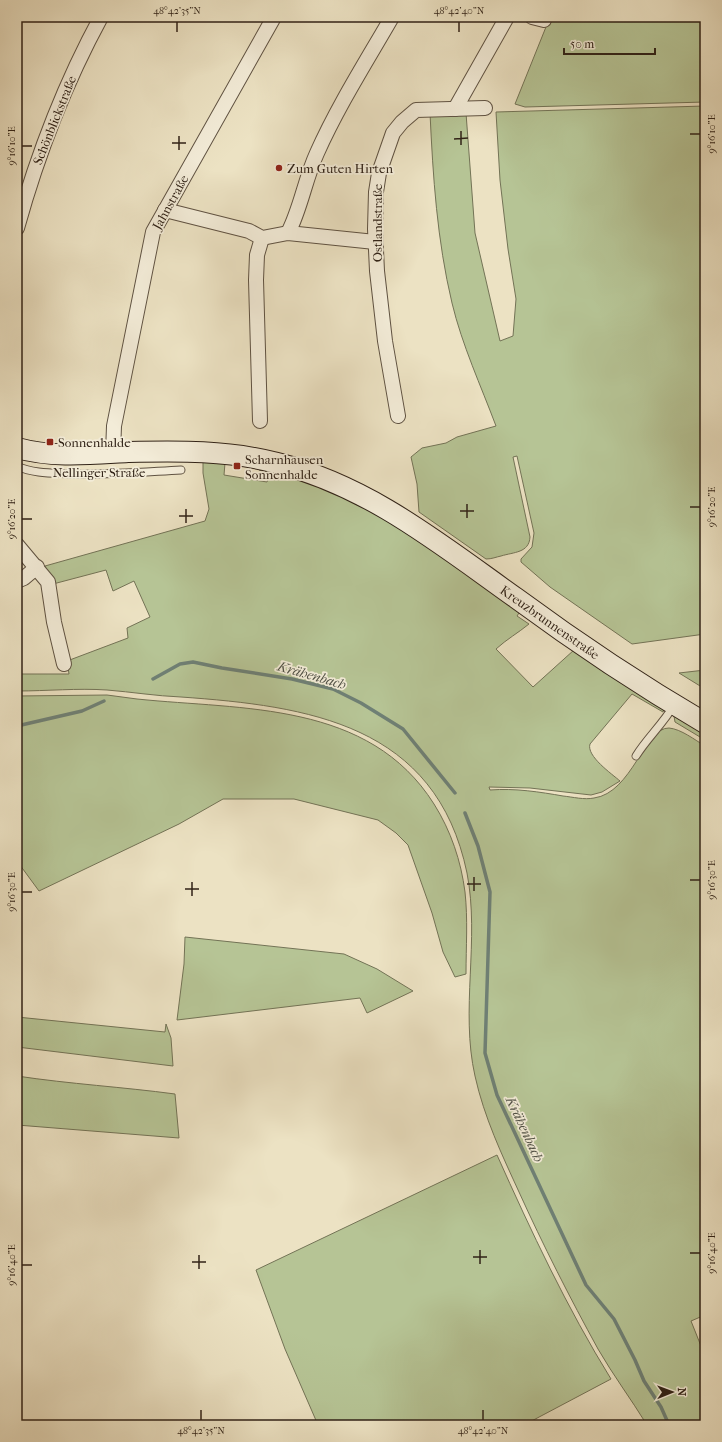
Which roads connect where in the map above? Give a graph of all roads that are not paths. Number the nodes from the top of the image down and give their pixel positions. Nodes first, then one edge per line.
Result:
1 (101, 17) edge
2 (274, 17) edge
3 (392, 17) edge
4 (508, 17) edge
5 (485, 108) dead end
6 (455, 109) junction
7 (165, 210) junction
8 (17, 228) edge
9 (288, 233) junction
10 (262, 238) junction
11 (375, 242) junction
12 (398, 416) dead end
13 (260, 421) dead end
14 (17, 448) edge
15 (113, 453) junction
16 (17, 466) edge
17 (181, 470) dead end
18 (400, 516) joint
19 (17, 545) edge
20 (37, 567) junction
21 (17, 581) edge
22 (64, 664) dead end
23 (674, 705) junction
24 (705, 724) edge
25 (636, 756) dead end

1 - 8 street, Schönblickstraße
2 - 7 street, Jahnstraße
3 - 9 street
4 - 6 street
5 - 6 street, Ostlandstraße
6 - 11 street, Ostlandstraße
7 - 10 street
7 - 15 street, Jahnstraße
9 - 10 street
9 - 11 street
10 - 13 street
11 - 12 street, Ostlandstraße
14 - 15 main road, Nellinger Straße
15 - 18 main road, Nellinger Straße
16 - 17 lane, Nellinger Straße
18 - 23 main road, Kreuzbrunnenstraße
19 - 20 street
20 - 21 street
20 - 22 street
23 - 24 main road, Kreuzbrunnenstraße
23 - 25 lane

